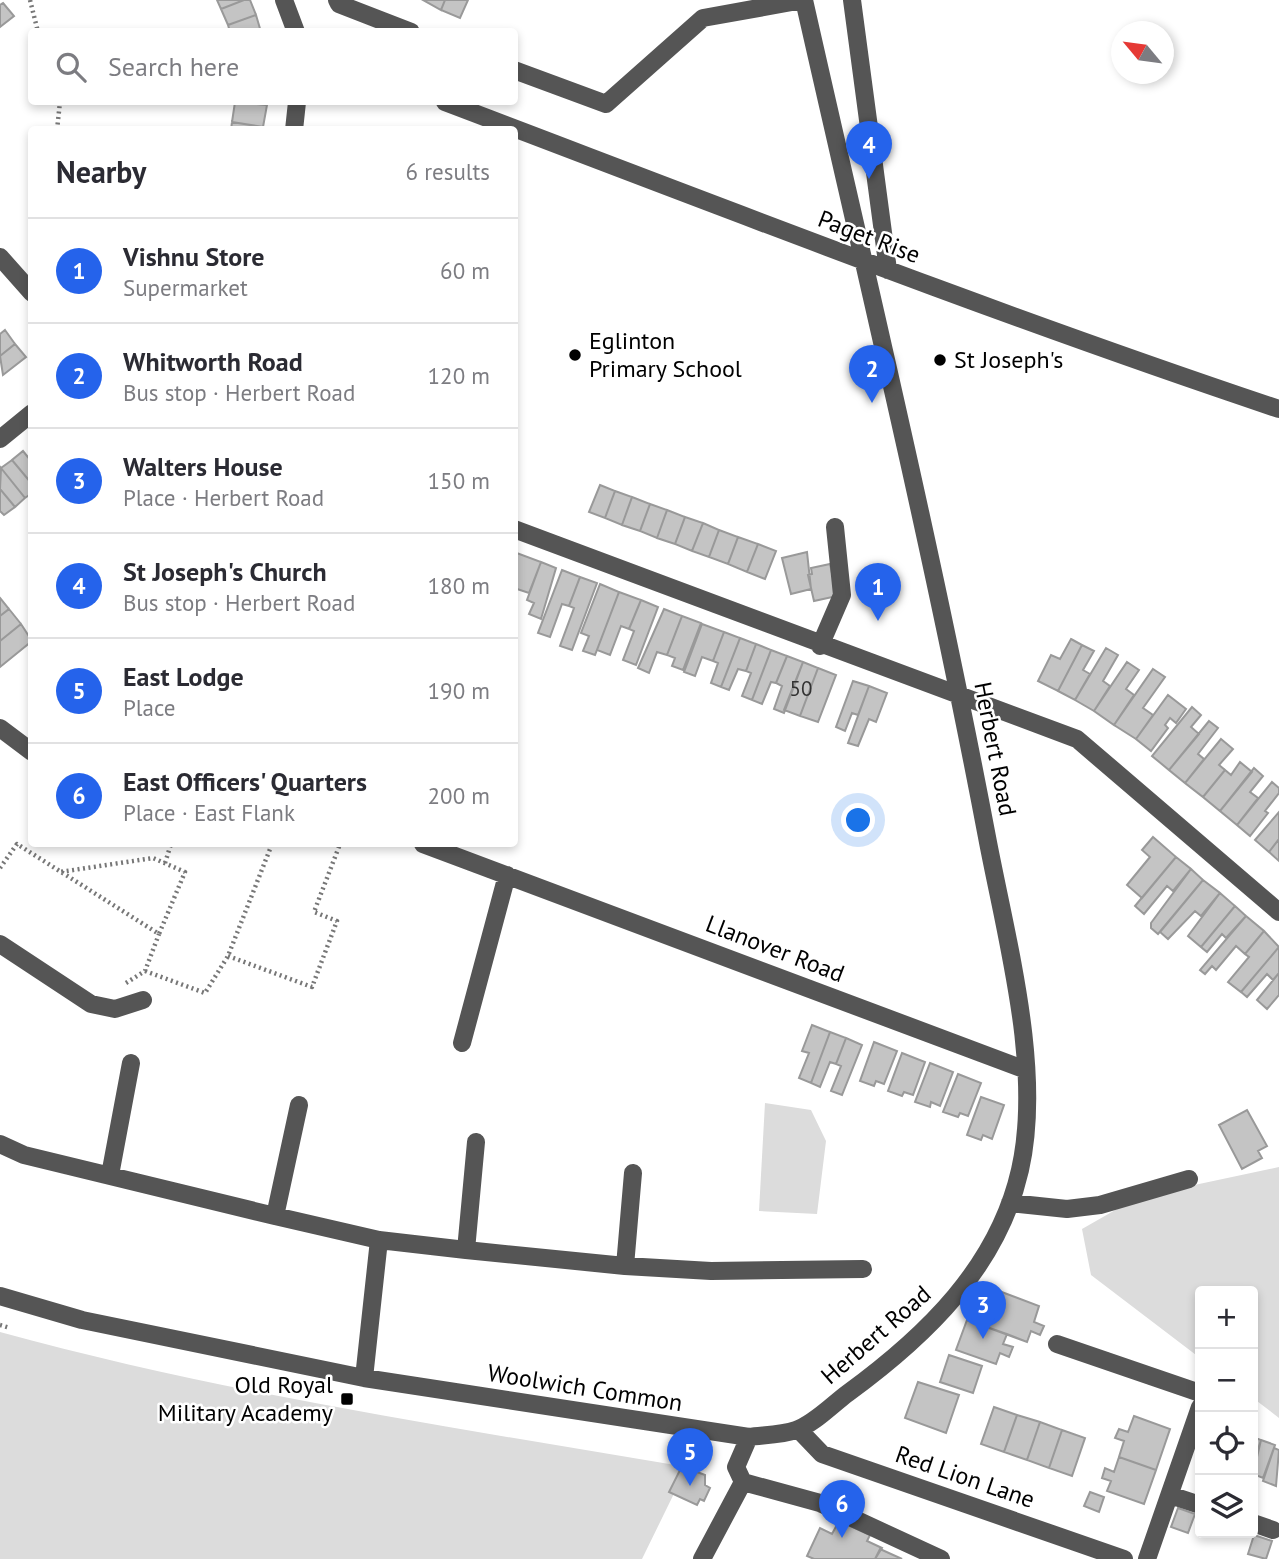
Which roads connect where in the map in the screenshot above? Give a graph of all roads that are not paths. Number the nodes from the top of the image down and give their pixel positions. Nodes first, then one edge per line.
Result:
1 (284, 0) edge
2 (337, 0) edge
3 (804, 0) edge
4 (852, 0) edge
5 (294, 28) edge
6 (400, 28) edge
7 (518, 71) edge
8 (297, 105) edge
9 (453, 105) edge
10 (294, 126) edge
11 (508, 126) edge
12 (518, 130) edge
13 (0, 257) edge
14 (863, 261) junction
15 (888, 270) junction
16 (28, 285) edge
17 (1279, 409) edge
18 (28, 417) edge
19 (0, 439) edge
20 (835, 527) dead end
21 (518, 531) edge
22 (820, 646) junction
23 (961, 696) junction
24 (0, 729) edge
25 (28, 749) edge
26 (431, 847) edge
27 (507, 875) junction
28 (1279, 912) edge
29 (0, 944) edge
30 (143, 1000) dead end
31 (462, 1043) dead end
32 (131, 1063) dead end
33 (1026, 1070) junction
34 (299, 1105) dead end
35 (476, 1142) dead end
36 (0, 1144) edge
37 (633, 1173) dead end
38 (110, 1175) junction
39 (1189, 1179) dead end
40 (1010, 1203) junction
41 (275, 1216) junction
42 (379, 1240) junction
43 (466, 1250) junction
44 (625, 1266) junction
45 (863, 1269) dead end
46 (0, 1296) edge
47 (1057, 1344) dead end
48 (364, 1378) junction
49 (1195, 1391) edge
50 (1198, 1412) edge
51 (799, 1430) junction
52 (749, 1437) junction
53 (743, 1482) junction
54 (1170, 1495) junction
55 (1195, 1503) edge
56 (1258, 1525) edge
57 (1273, 1530) dead end
58 (702, 1559) edge
59 (941, 1559) edge
60 (1124, 1559) edge
61 (1147, 1559) edge

1 - 5 street
2 - 6 street
3 - 7 street
3 - 14 street, Herbert Road
4 - 15 street
8 - 10 street
9 - 11 street, Paget Rise
12 - 14 street, Paget Rise
13 - 16 street
14 - 15 street, Paget Rise
14 - 23 street, Herbert Road
15 - 17 street, Paget Rise
18 - 19 street
20 - 22 street
21 - 22 street
22 - 23 street
23 - 28 street
23 - 33 street, Herbert Road
24 - 25 street
26 - 27 street, Llanover Road
27 - 31 street
27 - 33 street, Llanover Road
29 - 30 street
32 - 38 street
33 - 40 street, Herbert Road
34 - 41 street
35 - 43 street
36 - 38 street
37 - 44 street
38 - 41 street
39 - 40 street
40 - 51 street, Herbert Road
41 - 42 street
42 - 43 street
42 - 48 street
43 - 44 street
44 - 45 street
46 - 48 street, Woolwich Common
47 - 49 street
48 - 52 street, Woolwich Common
50 - 54 street
51 - 52 street, Woolwich Common
51 - 60 street, Red Lion Lane
52 - 53 street
53 - 58 street
53 - 59 street
54 - 55 street
54 - 61 street
56 - 57 street

